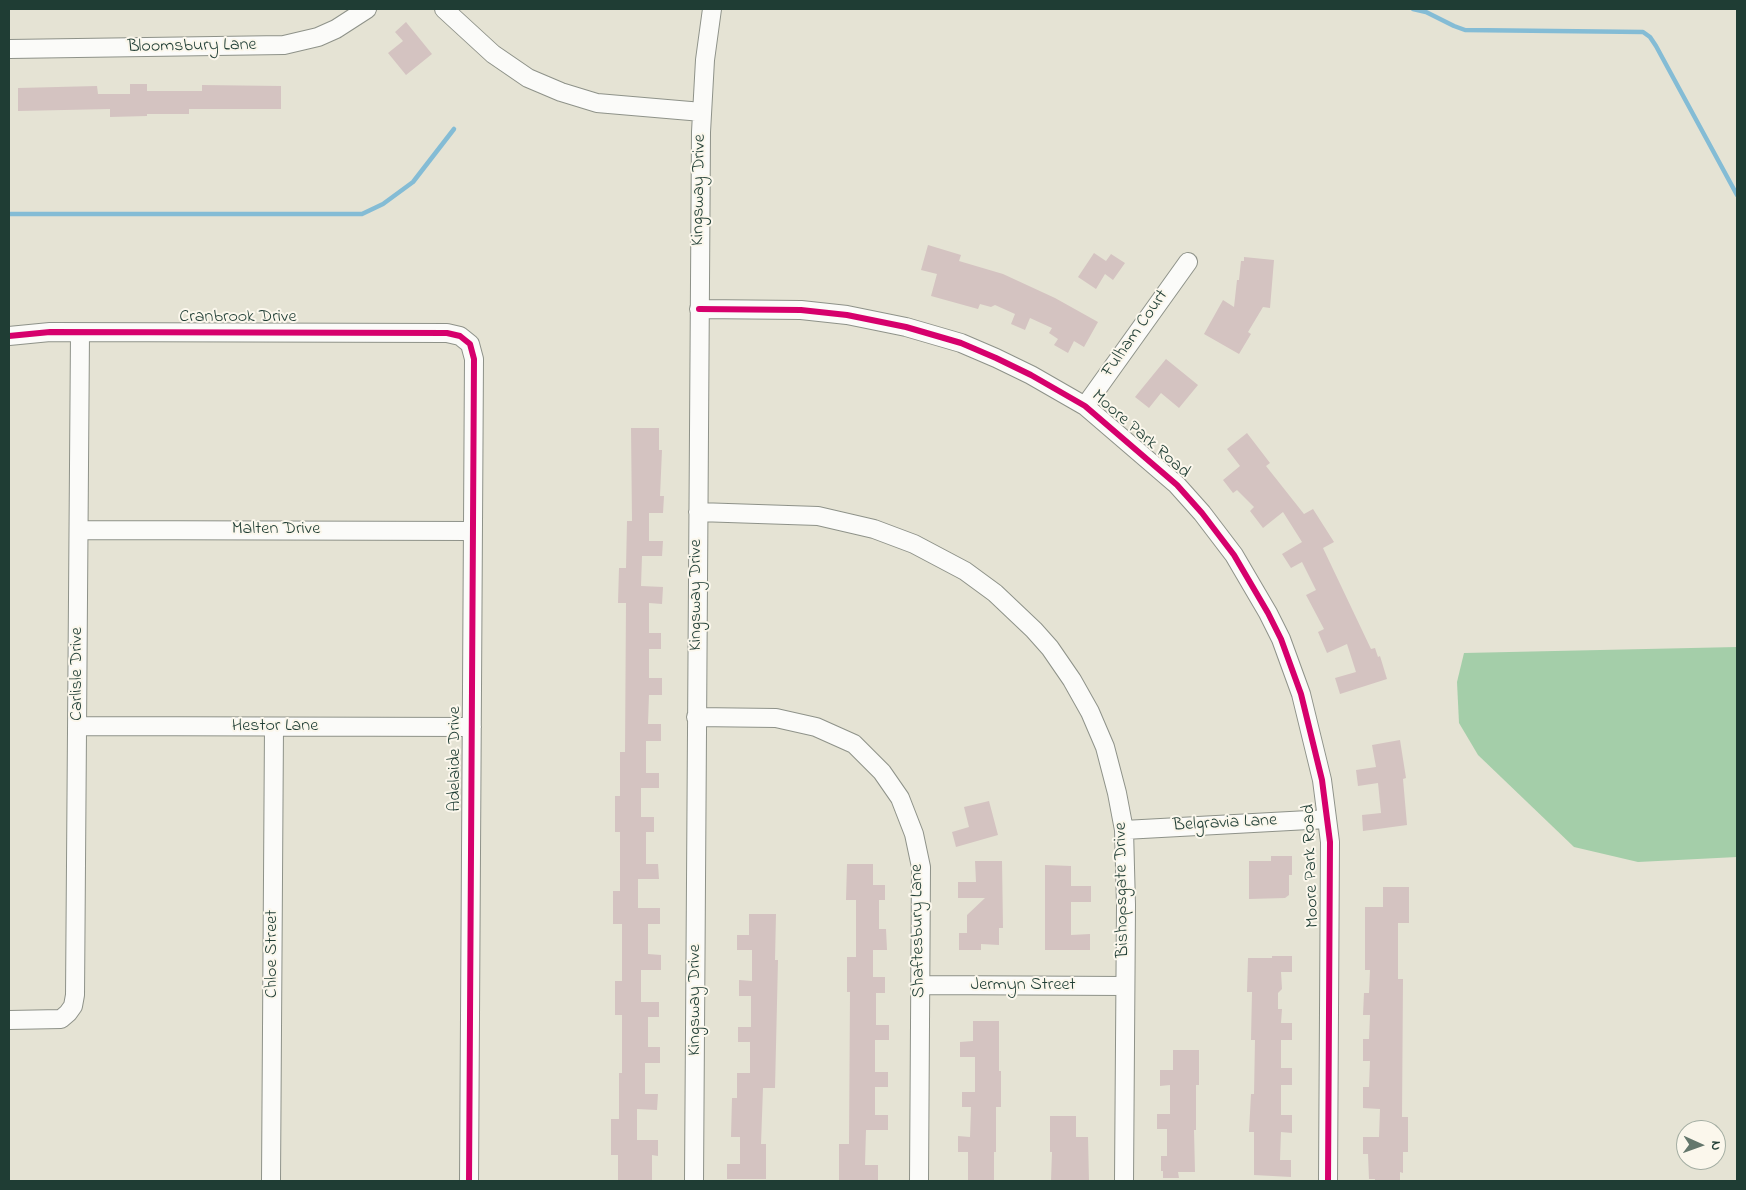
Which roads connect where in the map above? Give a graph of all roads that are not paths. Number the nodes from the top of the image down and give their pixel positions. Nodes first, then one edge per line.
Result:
1 (367, 9) edge
2 (444, 9) edge
3 (712, 9) edge
4 (9, 49) edge
5 (702, 112) junction
6 (1188, 262) dead end
7 (699, 309) junction
8 (80, 333) junction
9 (9, 336) edge
10 (466, 340) joint
11 (1085, 406) junction
12 (698, 512) junction
13 (79, 530) junction
14 (473, 531) junction
15 (696, 717) junction
16 (78, 726) junction
17 (274, 727) junction
18 (472, 727) junction
19 (1327, 820) junction
20 (1124, 830) junction
21 (920, 985) junction
22 (1125, 986) junction
23 (9, 1020) edge
24 (271, 1181) edge
25 (469, 1181) edge
26 (694, 1181) edge
27 (919, 1181) edge
28 (1124, 1181) edge
29 (1328, 1181) edge

1 - 4 street, Bloomsbury Lane
2 - 5 street
3 - 5 street, Kingsway Drive
5 - 7 street, Kingsway Drive
6 - 11 street, Fulham Court
7 - 11 street, Moore Park Road
7 - 12 street, Kingsway Drive
8 - 9 street, Cranbrook Drive
8 - 10 street, Cranbrook Drive
8 - 13 street, Carlisle Drive
10 - 14 street, Adelaide Drive
11 - 19 street, Moore Park Road
12 - 15 street, Kingsway Drive
12 - 20 street, Bishopsgate Drive
13 - 14 street, Malten Drive
13 - 16 street, Carlisle Drive
14 - 18 street, Adelaide Drive
15 - 21 street, Shaftesbury Lane
15 - 26 street, Kingsway Drive
16 - 17 street, Hestor Lane
16 - 23 street, Carlisle Drive
17 - 18 street, Hestor Lane
17 - 24 street, Chloe Street
18 - 25 street, Adelaide Drive
19 - 20 street, Belgravia Lane
19 - 29 street, Moore Park Road
20 - 22 street, Bishopsgate Drive
21 - 22 street, Jermyn Street
21 - 27 street, Shaftesbury Lane
22 - 28 street, Bishopsgate Drive

